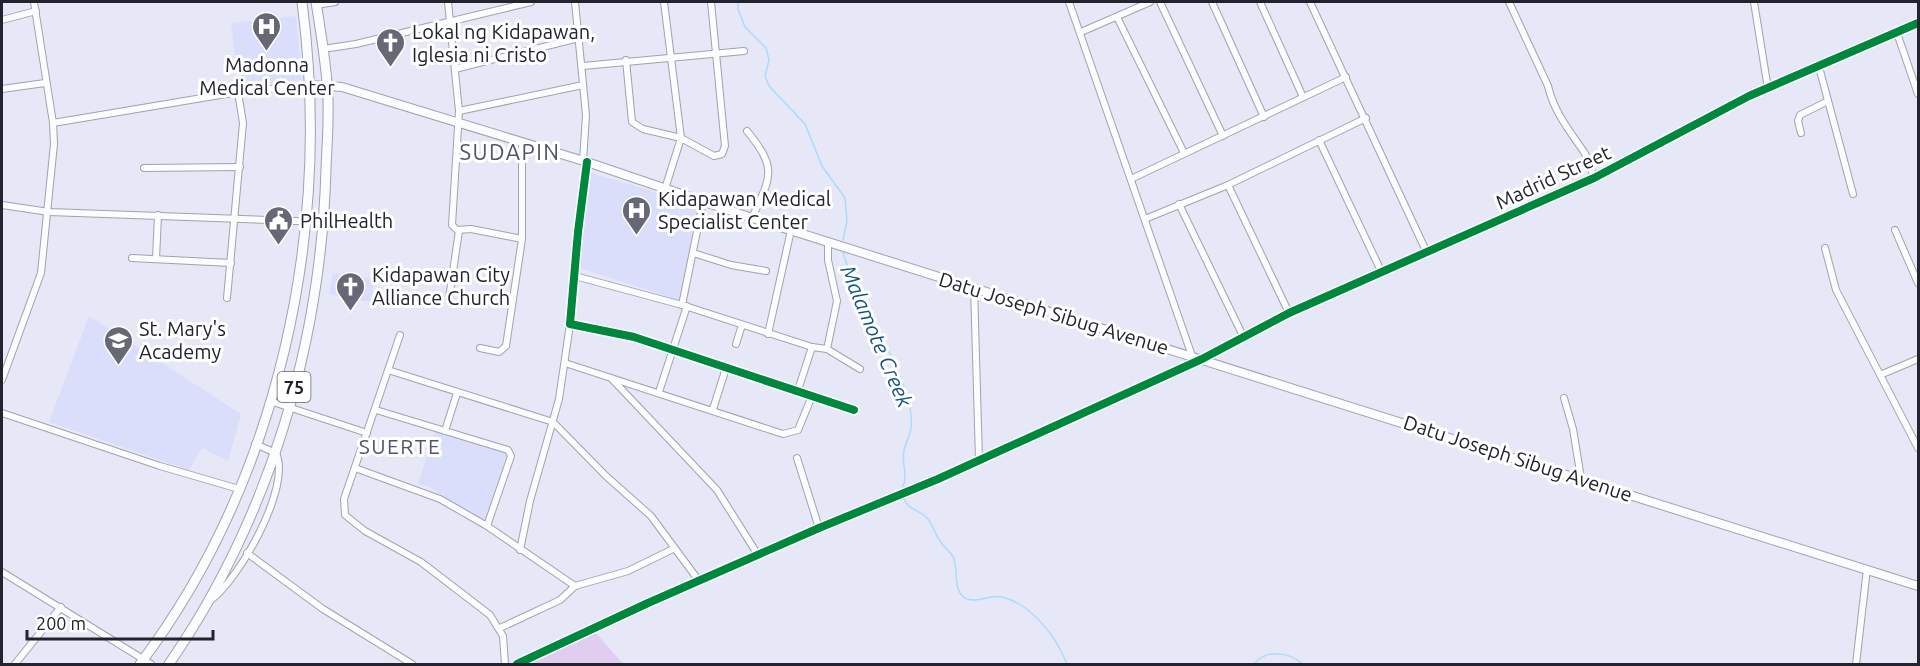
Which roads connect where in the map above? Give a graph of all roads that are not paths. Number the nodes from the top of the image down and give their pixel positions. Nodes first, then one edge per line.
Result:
1 (34, 2) edge
2 (302, 2) edge
3 (335, 2) edge
4 (447, 2) edge
5 (531, 2) edge
6 (575, 2) edge
7 (664, 2) edge
8 (711, 2) edge
9 (1069, 2) edge
10 (1150, 2) edge
11 (1160, 2) edge
12 (1212, 2) edge
13 (1260, 2) edge
14 (1310, 2) edge
15 (1509, 2) edge
16 (1754, 2) edge
17 (316, 3) edge
18 (36, 11) junction
19 (1117, 17) junction
20 (2, 20) edge
21 (450, 22) junction
22 (1918, 23) edge
23 (1081, 32) junction
24 (1897, 33) junction
25 (579, 38) junction
26 (322, 49) junction
27 (744, 51) dead end
28 (715, 52) junction
29 (671, 57) junction
30 (626, 60) junction
31 (583, 66) junction
32 (1819, 67) junction
33 (455, 69) junction
34 (1346, 77) junction
35 (45, 83) junction
36 (327, 84) junction
37 (310, 85) junction
38 (583, 85) junction
39 (2, 89) edge
40 (1768, 89) junction
41 (238, 92) junction
42 (1918, 94) edge
43 (1303, 97) junction
44 (1828, 101) junction
45 (459, 111) junction
46 (1264, 117) junction
47 (1366, 118) junction
48 (53, 123) junction
49 (459, 123) junction
50 (747, 131) dead end
51 (1801, 133) dead end
52 (1223, 136) junction
53 (681, 138) junction
54 (1319, 140) junction
55 (522, 142) junction
56 (1184, 153) junction
57 (585, 161) junction
58 (240, 167) junction
59 (144, 168) dead end
60 (1131, 178) junction
61 (1594, 178) junction
62 (1228, 184) junction
63 (665, 189) junction
64 (1853, 194) dead end
65 (703, 202) junction
66 (1179, 204) junction
67 (2, 205) edge
68 (49, 212) junction
69 (158, 215) junction
70 (236, 218) junction
71 (752, 218) junction
72 (1146, 219) junction
73 (307, 221) junction
74 (324, 222) junction
75 (791, 230) junction
76 (1895, 230) dead end
77 (459, 231) junction
78 (522, 239) junction
79 (828, 242) junction
80 (1825, 248) dead end
81 (693, 253) junction
82 (1427, 253) junction
83 (132, 258) dead end
84 (156, 259) junction
85 (231, 263) junction
86 (766, 271) dead end
87 (1382, 273) junction
88 (575, 276) junction
89 (1918, 283) edge
90 (974, 287) junction
91 (226, 298) dead end
92 (449, 298) dead end
93 (684, 305) junction
94 (1289, 313) junction
95 (570, 324) junction
96 (742, 325) junction
97 (768, 334) junction
98 (400, 335) dead end
99 (1243, 336) junction
100 (736, 344) dead end
101 (812, 347) junction
102 (480, 348) dead end
103 (672, 349) junction
104 (828, 349) junction
105 (2, 356) edge
106 (1192, 356) junction
107 (9, 359) junction
108 (1202, 359) junction
109 (1918, 362) edge
110 (565, 363) junction
111 (726, 368) junction
112 (861, 369) dead end
113 (388, 370) junction
114 (1880, 375) junction
115 (611, 378) junction
116 (2, 380) edge
117 (798, 390) junction
118 (457, 393) junction
119 (659, 393) junction
120 (812, 396) junction
121 (1564, 398) dead end
122 (270, 401) junction
123 (289, 407) junction
124 (713, 409) junction
125 (376, 410) junction
126 (854, 410) dead end
127 (2, 412) edge
128 (553, 422) junction
129 (445, 431) junction
130 (367, 433) junction
131 (255, 444) junction
132 (1918, 448) edge
133 (276, 453) junction
134 (797, 458) dead end
135 (979, 460) junction
136 (355, 468) junction
137 (1581, 478) junction
138 (239, 489) junction
139 (486, 526) junction
140 (819, 528) junction
141 (673, 549) junction
142 (520, 550) junction
143 (247, 553) junction
144 (758, 555) junction
145 (1867, 569) junction
146 (2, 572) edge
147 (699, 581) junction
148 (574, 586) junction
149 (1918, 586) edge
150 (208, 602) junction
151 (60, 607) junction
152 (500, 628) junction
153 (403, 658) junction
154 (145, 663) edge
155 (15, 664) edge
156 (169, 664) edge
157 (398, 664) edge
158 (412, 664) edge
159 (505, 664) edge
160 (517, 664) edge
161 (1856, 664) edge

1 - 18 street
2 - 37 highway, 75
3 - 17 street
4 - 21 street
5 - 21 street
6 - 25 street
7 - 29 street
8 - 28 street
9 - 23 street
10 - 19 street
11 - 52 street
12 - 46 street
13 - 43 street
14 - 34 street
15 - 61 street
16 - 40 street
17 - 26 highway, 75
18 - 20 street
18 - 35 street
19 - 23 street
19 - 56 street
21 - 26 street
21 - 33 street
22 - 24 street, Madrid Street
23 - 60 street
24 - 32 street, Madrid Street
24 - 42 street
25 - 31 street
25 - 33 street
26 - 36 highway, 75
27 - 28 street
28 - 29 street
28 - 53 street
29 - 30 street
29 - 53 street
30 - 31 street
30 - 53 street
31 - 38 street
32 - 40 street, Madrid Street
32 - 44 street
33 - 45 street
34 - 43 street
34 - 47 street
35 - 39 street
35 - 48 street
36 - 37 main road, Datu Joseph Sibug Avenue
36 - 49 main road, Datu Joseph Sibug Avenue
36 - 74 highway, 75
37 - 41 street
37 - 73 highway, 75
38 - 45 street
38 - 57 street
40 - 61 street, Madrid Street
41 - 48 street
41 - 58 street
43 - 46 street
44 - 51 street
44 - 64 street
45 - 49 street
46 - 52 street
47 - 54 street
47 - 82 street
48 - 68 street
49 - 55 main road, Datu Joseph Sibug Avenue
49 - 77 street
50 - 71 street
52 - 56 street
53 - 63 street
54 - 62 street
54 - 87 street
55 - 57 main road, Datu Joseph Sibug Avenue
55 - 78 street
56 - 60 street
57 - 63 main road, Datu Joseph Sibug Avenue
57 - 88 street
58 - 59 street
58 - 70 street
60 - 72 street
61 - 82 street, Madrid Street
62 - 66 street
62 - 94 street
63 - 65 main road, Datu Joseph Sibug Avenue
65 - 71 main road, Datu Joseph Sibug Avenue
65 - 81 street
66 - 72 street
66 - 99 street
67 - 68 street
68 - 69 street
68 - 107 street
69 - 70 street
69 - 84 street
70 - 73 street
70 - 85 street
71 - 75 main road, Datu Joseph Sibug Avenue
72 - 106 street
73 - 74 street
73 - 122 highway, 75
74 - 123 highway, 75
75 - 79 main road, Datu Joseph Sibug Avenue
75 - 97 street
76 - 89 street
77 - 78 street
77 - 92 street
78 - 102 street
79 - 90 main road, Datu Joseph Sibug Avenue
79 - 104 street
80 - 114 street
81 - 86 street
81 - 93 street
82 - 87 street, Madrid Street
83 - 84 street
84 - 85 street
85 - 91 street
87 - 94 street, Madrid Street
88 - 93 street
88 - 95 street
90 - 106 main road, Datu Joseph Sibug Avenue
90 - 135 street
93 - 96 street
93 - 103 street
94 - 99 street, Madrid Street
95 - 103 street
95 - 110 street
96 - 97 street
96 - 100 street
97 - 101 street
98 - 113 street
99 - 108 street, Madrid Street
101 - 104 street
101 - 117 street
103 - 111 street
103 - 119 street
104 - 112 street
105 - 107 street
106 - 108 main road, Datu Joseph Sibug Avenue
107 - 116 street
108 - 135 street, Madrid Street
108 - 137 main road, Datu Joseph Sibug Avenue
109 - 114 street
110 - 115 street
110 - 128 street
111 - 117 street
111 - 124 street
113 - 118 street
113 - 125 street
114 - 132 street
115 - 119 street
115 - 144 street
117 - 120 street
118 - 128 street
118 - 129 street
119 - 124 street
120 - 124 street
120 - 126 street
121 - 137 street
122 - 123 street
122 - 131 highway, 75
123 - 130 street
123 - 133 highway, 75
125 - 129 street
125 - 130 street
127 - 138 street
128 - 141 street
128 - 142 street
129 - 139 street
130 - 136 street
131 - 133 street
131 - 138 highway, 75
133 - 143 street
133 - 150 highway, 75
134 - 140 street
135 - 140 street, Madrid Street
136 - 139 street
136 - 152 street
137 - 145 main road, Datu Joseph Sibug Avenue
138 - 154 highway, 75
139 - 142 street
140 - 144 street, Madrid Street
141 - 147 street
141 - 148 street
142 - 148 street
143 - 150 street
143 - 153 street
144 - 147 street, Madrid Street
145 - 149 main road, Datu Joseph Sibug Avenue
145 - 161 street
146 - 151 street
147 - 160 street, Madrid Street
148 - 152 street
150 - 156 highway, 75
151 - 154 street
151 - 155 street
152 - 159 street
153 - 157 street
153 - 158 street

